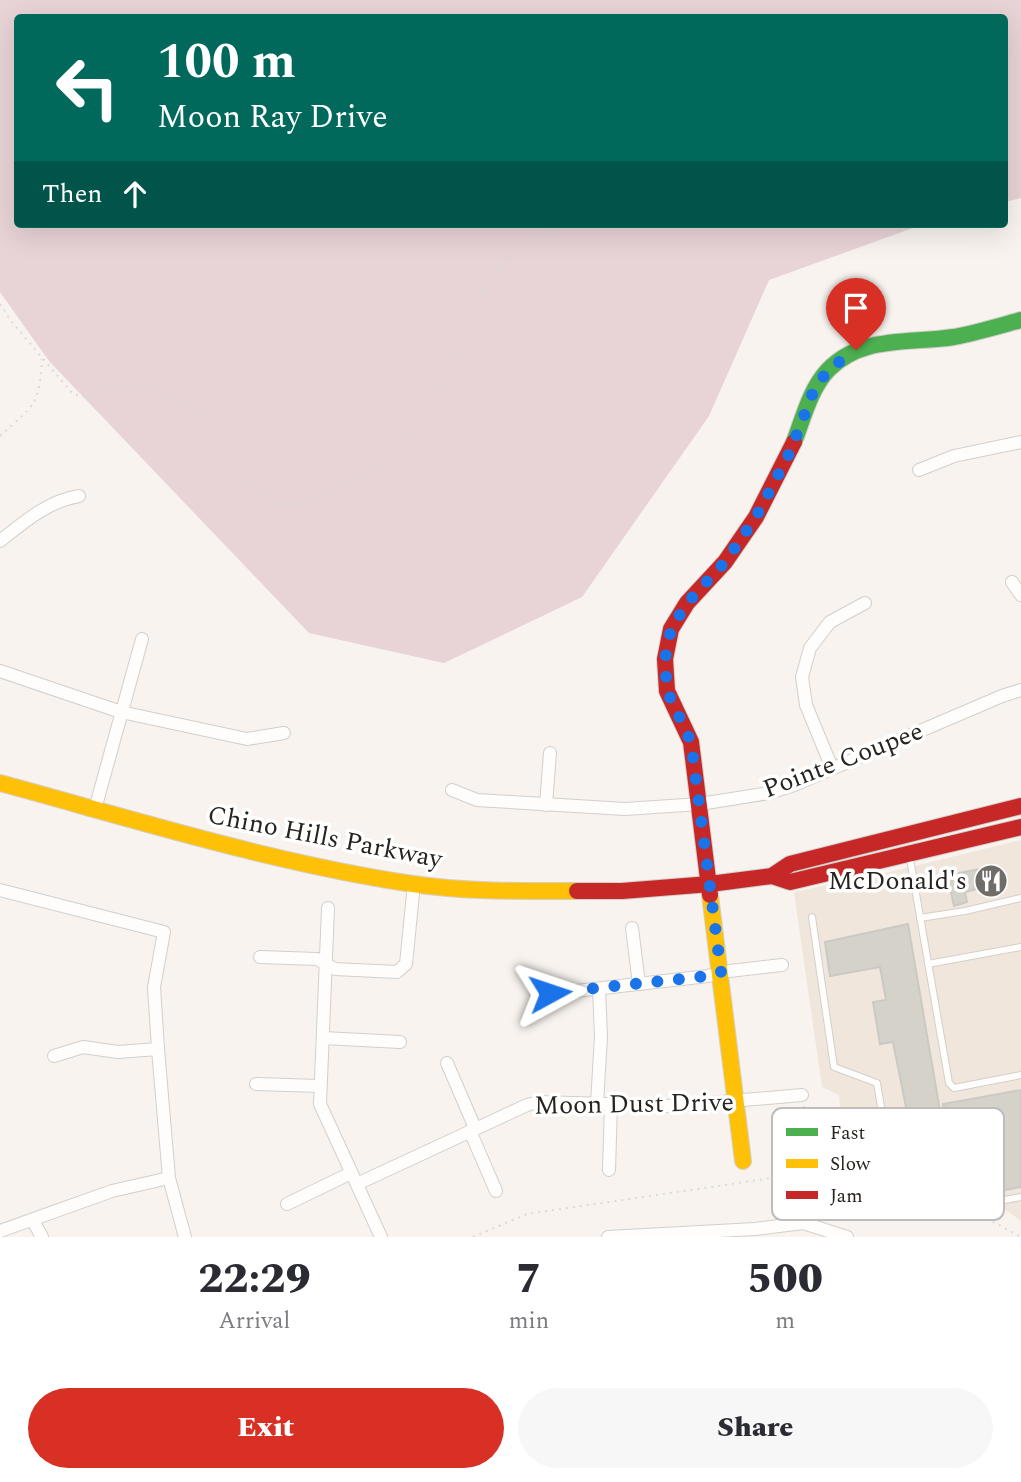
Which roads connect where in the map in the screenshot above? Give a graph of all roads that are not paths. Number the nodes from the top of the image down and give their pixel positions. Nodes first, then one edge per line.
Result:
1 (1021, 320) edge
2 (1021, 442) edge
3 (919, 470) dead end
4 (79, 496) dead end
5 (0, 541) edge
6 (1013, 582) dead end
7 (1021, 595) edge
8 (865, 603) dead end
9 (142, 639) dead end
10 (0, 671) edge
11 (1021, 690) edge
12 (121, 712) junction
13 (284, 733) dead end
14 (550, 753) dead end
15 (832, 768) junction
16 (0, 783) edge
17 (452, 790) dead end
18 (700, 804) junction
19 (546, 805) junction
20 (1021, 806) edge
21 (96, 809) junction
22 (1021, 827) edge
23 (902, 836) junction
24 (910, 855) junction
25 (772, 876) junction
26 (414, 884) junction
27 (710, 884) junction
28 (0, 890) edge
29 (1021, 898) edge
30 (328, 908) dead end
31 (813, 917) dead end
32 (920, 918) junction
33 (632, 928) dead end
34 (1021, 947) edge
35 (260, 957) dead end
36 (928, 964) junction
37 (326, 965) junction
38 (782, 965) dead end
39 (721, 972) junction
40 (639, 984) junction
41 (599, 989) junction
42 (550, 993) dead end
43 (323, 1038) junction
44 (400, 1042) dead end
45 (158, 1049) junction
46 (54, 1056) dead end
47 (447, 1063) dead end
48 (1021, 1075) edge
49 (256, 1084) dead end
50 (319, 1086) junction
51 (802, 1095) road end
52 (736, 1100) junction
53 (597, 1104) junction
54 (611, 1104) junction
55 (881, 1108) edge
56 (472, 1130) junction
57 (743, 1161) dead end
58 (609, 1170) dead end
59 (169, 1178) junction
60 (354, 1179) junction
61 (496, 1191) dead end
62 (287, 1204) dead end
63 (33, 1221) junction
64 (0, 1231) edge
65 (42, 1237) edge
66 (185, 1237) edge
67 (382, 1237) edge
68 (608, 1237) edge
69 (847, 1237) edge

1 - 18 main road
2 - 3 street
4 - 5 street
6 - 7 street
8 - 15 street
9 - 12 street
10 - 12 street
11 - 15 street, Pointe Coupee
12 - 13 street
12 - 21 street
14 - 19 street
15 - 18 street, Pointe Coupee
16 - 21 main road, Chino Hills Parkway
17 - 19 street, Pointe Coupee
18 - 19 street, Pointe Coupee
18 - 27 main road
20 - 23 main road, Chino Hills Parkway
21 - 26 main road, Chino Hills Parkway
22 - 24 main road, Chino Hills Parkway
23 - 24 lane
23 - 25 main road, Chino Hills Parkway
24 - 25 main road, Chino Hills Parkway
24 - 32 lane
25 - 27 main road, Chino Hills Parkway
26 - 27 main road, Chino Hills Parkway
26 - 37 street
27 - 39 main road
28 - 45 street
29 - 32 lane
30 - 37 street
31 - 55 lane
32 - 36 lane
33 - 40 street
34 - 36 lane
35 - 37 street
36 - 48 lane
37 - 43 street
38 - 39 street
39 - 40 street
39 - 52 main road
40 - 41 street
41 - 42 street
41 - 53 street
43 - 44 street
43 - 50 street
45 - 46 street
45 - 59 street
47 - 56 street
49 - 50 street
50 - 60 street
51 - 52 street, Moon Dust Drive
52 - 54 street, Moon Dust Drive
52 - 57 main road
53 - 54 street, Moon Dust Drive
53 - 56 street, Moon Dust Drive
54 - 58 street
56 - 60 street, Moon Dust Drive
56 - 61 street
59 - 63 street
59 - 66 street
60 - 62 street, Moon Dust Drive
60 - 67 street
63 - 64 street
63 - 65 street
68 - 69 street

